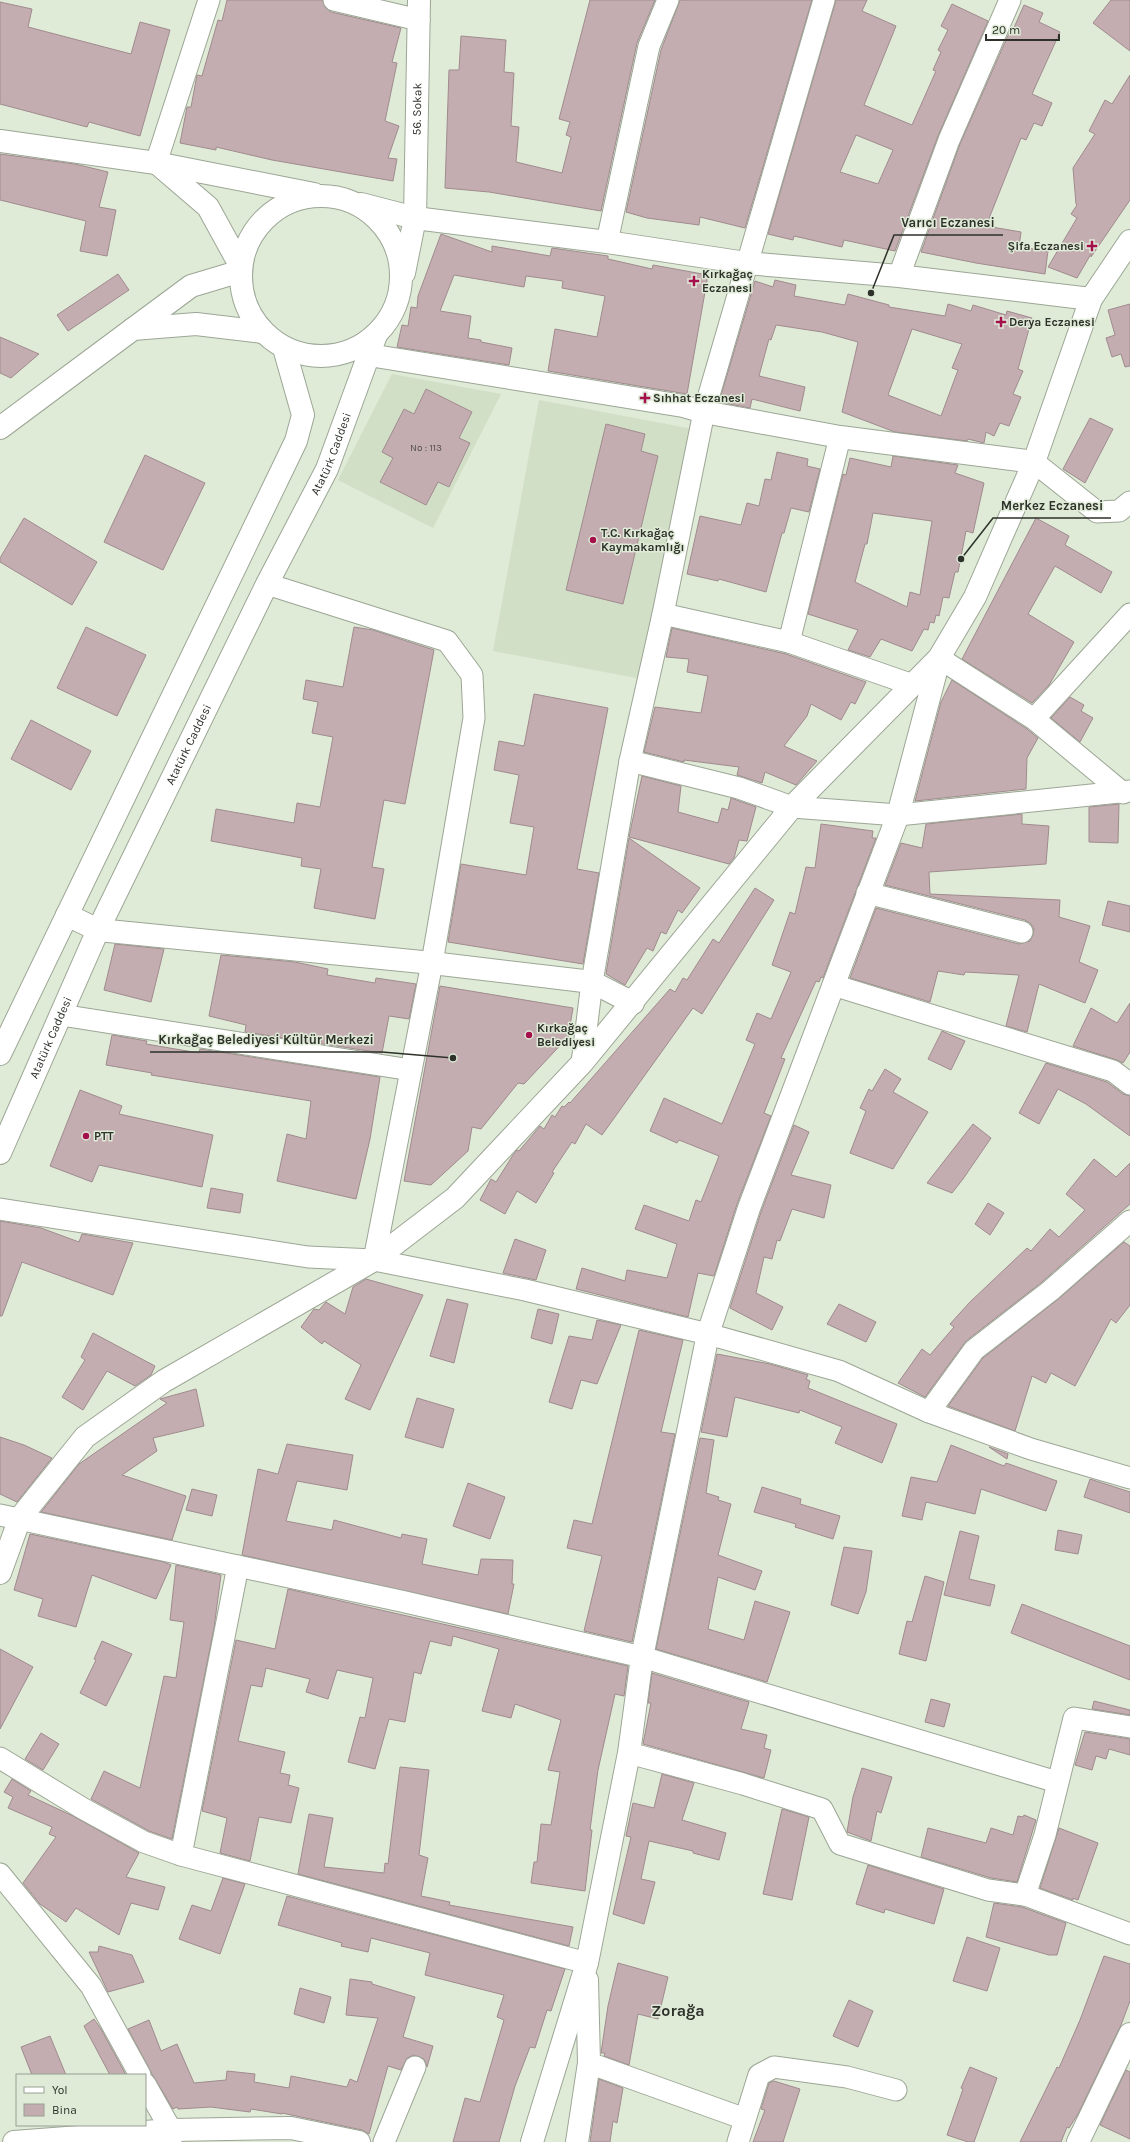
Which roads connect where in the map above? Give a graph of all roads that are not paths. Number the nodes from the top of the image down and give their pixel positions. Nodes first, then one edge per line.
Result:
1 (208, 0) edge
2 (334, 0) edge
3 (668, 0) edge
4 (824, 0) edge
5 (1010, 0) edge
6 (419, 10) edge
7 (0, 141) edge
8 (156, 163) junction
9 (325, 196) junction
10 (351, 202) junction
11 (415, 218) junction
12 (1130, 241) edge
13 (607, 242) junction
14 (746, 263) junction
15 (241, 269) junction
16 (899, 276) junction
17 (402, 284) junction
18 (1091, 299) junction
19 (133, 329) junction
20 (263, 332) junction
21 (373, 345) junction
22 (284, 348) junction
23 (704, 412) junction
24 (0, 428) edge
25 (840, 437) junction
26 (1034, 462) junction
27 (1130, 502) edge
28 (267, 584) junction
29 (663, 614) junction
30 (1130, 614) edge
31 (789, 642) junction
32 (940, 658) junction
33 (913, 686) junction
34 (1034, 719) junction
35 (630, 761) junction
36 (1126, 792) edge
37 (792, 807) junction
38 (898, 815) junction
39 (867, 893) junction
40 (66, 915) junction
41 (98, 930) junction
42 (1022, 932) dead end
43 (432, 963) junction
44 (592, 982) junction
45 (833, 985) junction
46 (633, 1003) junction
47 (61, 1015) junction
48 (0, 1054) edge
49 (582, 1063) junction
50 (411, 1070) junction
51 (1130, 1084) edge
52 (0, 1153) edge
53 (0, 1209) edge
54 (1130, 1221) edge
55 (374, 1260) junction
56 (708, 1334) junction
57 (929, 1412) junction
58 (1130, 1478) edge
59 (10, 1516) edge
60 (238, 1566) junction
61 (0, 1573) edge
62 (642, 1658) junction
63 (1130, 1726) edge
64 (629, 1753) junction
65 (0, 1758) edge
66 (1058, 1782) junction
67 (181, 1855) junction
68 (0, 1874) edge
69 (1025, 1895) junction
70 (1130, 1934) edge
71 (587, 1963) junction
72 (1130, 2034) edge
73 (590, 2063) junction
74 (415, 2067) dead end
75 (139, 2074) edge
76 (146, 2086) edge
77 (896, 2090) dead end
78 (745, 2119) junction
79 (171, 2136) edge
80 (14, 2142) edge
81 (359, 2142) edge
82 (384, 2142) edge
83 (532, 2142) edge
84 (577, 2142) edge
85 (738, 2142) edge
86 (1078, 2142) edge

1 - 8 street
2 - 6 street
3 - 13 street
4 - 14 street
5 - 16 street
6 - 11 street, 56. Sokak
7 - 8 street
8 - 9 street, Atatürk Caddesi
8 - 15 street, Atatürk Caddesi
9 - 10 street, Atatürk Caddesi
9 - 15 street, Atatürk Caddesi
10 - 11 street, Atatürk Caddesi
10 - 17 street, Atatürk Caddesi
11 - 13 street
11 - 17 street, Atatürk Caddesi
12 - 18 street
13 - 14 street
14 - 16 street
14 - 23 street
15 - 19 street
15 - 20 street, Atatürk Caddesi
16 - 18 street
17 - 21 street, Atatürk Caddesi
18 - 26 street
19 - 20 street
19 - 24 street
20 - 22 street, Atatürk Caddesi
21 - 22 street, Atatürk Caddesi
21 - 23 street
21 - 28 street, Atatürk Caddesi
22 - 40 street
23 - 25 street
23 - 29 street
25 - 26 street
25 - 31 street
26 - 27 street
26 - 32 street
28 - 41 street, Atatürk Caddesi
28 - 43 street
29 - 31 street
29 - 35 street
30 - 34 street
31 - 33 street
32 - 33 street
32 - 34 street
32 - 38 street
33 - 37 street
34 - 36 street
35 - 37 street
35 - 44 street
36 - 38 street
37 - 38 street
37 - 46 street
38 - 39 street
39 - 42 street
39 - 45 street
40 - 41 street
40 - 48 street
41 - 43 street
41 - 47 street, Atatürk Caddesi
43 - 44 street
43 - 50 street
44 - 46 street
44 - 49 street
45 - 51 street
45 - 56 street
46 - 49 street
47 - 50 street
47 - 52 street, Atatürk Caddesi
49 - 55 street
50 - 55 street
53 - 55 street
54 - 57 street
55 - 56 street
55 - 59 street
56 - 57 street
56 - 62 street
57 - 58 street
59 - 60 street
59 - 61 street
60 - 62 street
60 - 67 street
62 - 64 street
62 - 66 street
63 - 66 street
64 - 69 street
64 - 71 street
65 - 67 street
66 - 69 street
67 - 71 street
68 - 75 street
69 - 70 street
71 - 73 street
71 - 83 street
72 - 86 street
73 - 78 street
73 - 84 street
74 - 82 street
76 - 79 street
77 - 78 street
78 - 85 street
79 - 80 street
79 - 81 street

